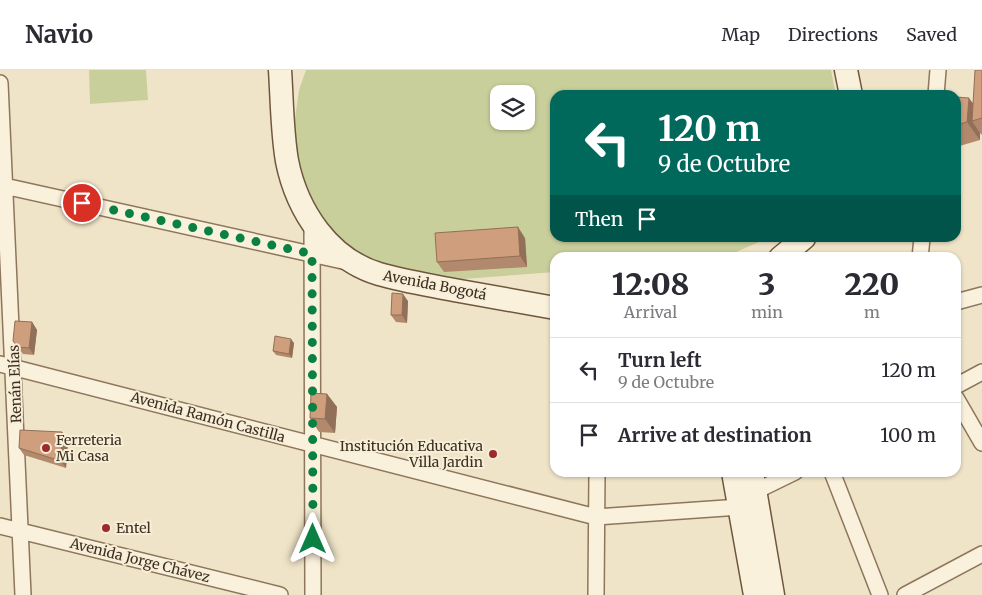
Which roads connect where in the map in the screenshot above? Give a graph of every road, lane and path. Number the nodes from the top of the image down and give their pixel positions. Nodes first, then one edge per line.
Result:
1 (280, 70) edge
2 (846, 70) edge
3 (938, 70) edge
4 (0, 83) edge
5 (850, 90) edge
6 (936, 90) edge
7 (3, 186) edge
8 (312, 223) junction
9 (799, 242) edge
10 (787, 252) edge
11 (312, 254) junction
12 (355, 264) junction
13 (982, 295) edge
14 (961, 301) edge
15 (550, 307) edge
16 (7, 365) edge
17 (982, 372) edge
18 (961, 383) edge
19 (961, 407) edge
20 (982, 443) edge
21 (314, 445) junction
22 (597, 477) edge
23 (734, 477) edge
24 (774, 477) edge
25 (834, 477) edge
26 (754, 482) edge
27 (740, 507) junction
28 (596, 517) junction
29 (0, 526) edge
30 (19, 530) junction
31 (982, 554) edge
32 (23, 595) edge
33 (280, 595) edge
34 (313, 595) edge
35 (596, 595) edge
36 (756, 595) edge
37 (773, 595) edge
38 (880, 595) edge
39 (905, 595) edge

1 - 8 street, Avenida Bogotá
2 - 5 street
3 - 6 street
4 - 7 street, Renán Elías
7 - 11 street
7 - 16 street, Renán Elías
8 - 11 street
8 - 12 street, Avenida Bogotá
9 - 10 street
11 - 12 street
11 - 21 street
12 - 15 street, Avenida Bogotá
13 - 14 street
16 - 21 street, Avenida Ramón Castilla
16 - 30 street, Renán Elías
17 - 18 street
19 - 20 street
21 - 28 street, Avenida Ramón Castilla
21 - 34 street
22 - 28 street
23 - 27 street
24 - 26 street
25 - 38 street
26 - 27 street
26 - 37 street
27 - 28 street, Avenida Ramón Castilla
27 - 36 street
28 - 35 street
29 - 30 street, Avenida Jorge Chávez
30 - 32 street, Renán Elías
30 - 33 street, Avenida Jorge Chávez
31 - 39 street

